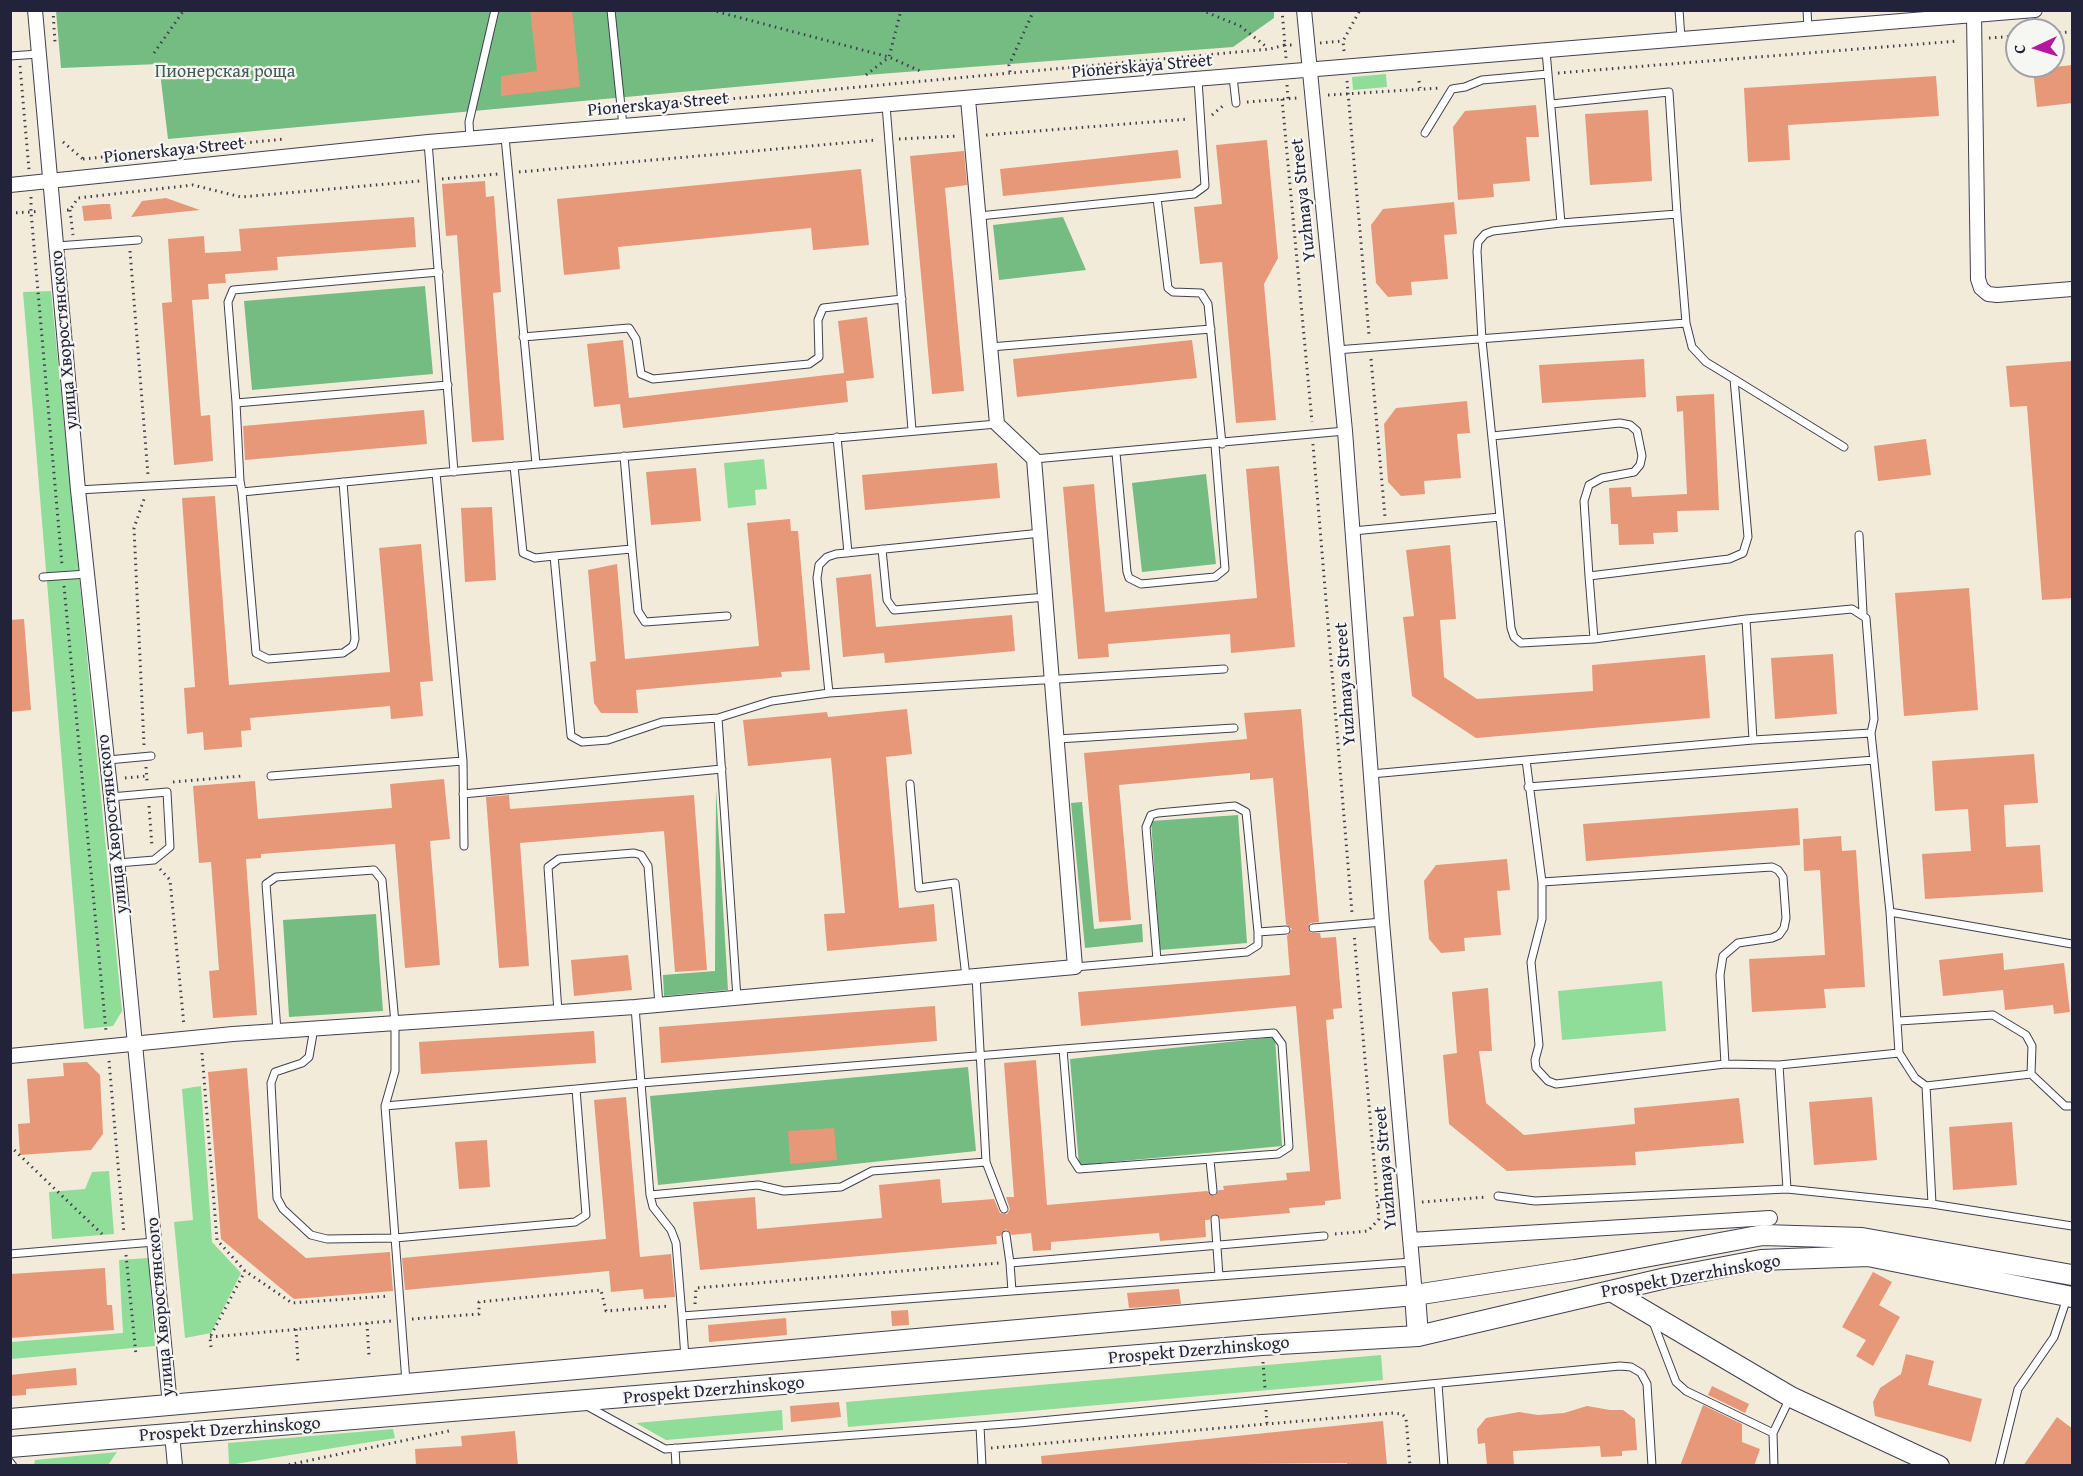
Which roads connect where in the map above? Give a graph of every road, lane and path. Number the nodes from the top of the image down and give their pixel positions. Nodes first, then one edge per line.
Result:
1 (35, 10) edge
2 (53, 10) edge
3 (184, 10) edge
4 (495, 10) edge
5 (611, 10) edge
6 (711, 10) edge
7 (901, 10) edge
8 (1034, 10) edge
9 (1202, 10) edge
10 (1282, 10) edge
11 (1305, 10) edge
12 (1360, 10) edge
13 (1679, 10) edge
14 (1807, 10) edge
15 (2035, 10) edge
16 (1974, 16) junction
17 (1808, 28) junction
18 (2005, 37) edge
19 (1681, 38) junction
20 (1975, 39) junction
21 (1342, 41) dead end
22 (56, 46) dead end
23 (1270, 49) junction
24 (1546, 51) junction
25 (154, 53) dead end
26 (38, 54) junction
27 (19, 55) junction
28 (10, 56) edge
29 (889, 57) junction
30 (1309, 70) junction
31 (920, 71) dead end
32 (1010, 73) junction
33 (1548, 74) junction
34 (866, 75) dead end
35 (1233, 77) junction
36 (1198, 80) junction
37 (1419, 81) dead end
38 (1420, 88) junction
39 (1452, 89) junction
40 (1348, 93) junction
41 (1312, 96) junction
42 (968, 99) junction
43 (1282, 99) junction
44 (1236, 103) junction
45 (1551, 104) junction
46 (886, 105) junction
47 (623, 109) junction
48 (1201, 118) junction
49 (624, 126) junction
50 (1425, 133) dead end
51 (972, 136) junction
52 (505, 137) junction
53 (294, 139) dead end
54 (470, 139) junction
55 (889, 139) junction
56 (63, 142) dead end
57 (428, 142) junction
58 (83, 159) junction
59 (509, 173) junction
60 (84, 179) junction
61 (431, 180) junction
62 (52, 182) junction
63 (30, 184) junction
64 (10, 185) edge
65 (86, 197) junction
66 (1156, 198) junction
67 (70, 210) junction
68 (54, 211) junction
69 (31, 212) junction
70 (10, 213) edge
71 (1677, 214) junction
72 (979, 216) junction
73 (1561, 223) junction
74 (134, 240) joint
75 (74, 245) junction
76 (57, 246) junction
77 (438, 272) junction
78 (2073, 289) edge
79 (902, 299) junction
80 (1686, 323) junction
81 (1210, 329) junction
82 (524, 337) junction
83 (1482, 340) junction
84 (990, 347) junction
85 (1370, 347) junction
86 (1336, 350) junction
87 (1734, 379) junction
88 (448, 385) junction
89 (236, 403) junction
90 (997, 424) junction
91 (912, 430) junction
92 (1345, 431) junction
93 (1313, 435) junction
94 (1492, 436) junction
95 (837, 437) junction
96 (1219, 444) junction
97 (1844, 447) dead end
98 (1116, 453) junction
99 (624, 456) junction
100 (1034, 459) junction
101 (536, 464) junction
102 (514, 466) junction
103 (454, 472) junction
104 (436, 474) junction
105 (240, 481) junction
106 (343, 482) junction
107 (149, 486) junction
108 (78, 490) junction
109 (242, 492) junction
110 (1500, 518) junction
111 (1386, 528) junction
112 (1353, 531) junction
113 (1041, 533) junction
114 (1858, 535) dead end
115 (632, 549) junction
116 (882, 549) junction
117 (848, 553) junction
118 (554, 556) junction
119 (87, 574) junction
120 (63, 575) junction
121 (1589, 576) junction
122 (43, 577) dead end
123 (1047, 597) junction
124 (1863, 613) junction
125 (727, 616) dead end
126 (1746, 619) junction
127 (1594, 639) junction
128 (1224, 669) dead end
129 (1054, 679) junction
130 (829, 693) junction
131 (718, 718) junction
132 (1234, 728) dead end
133 (1871, 733) junction
134 (1058, 739) junction
135 (1753, 740) junction
136 (148, 757) junction
137 (108, 760) junction
138 (1526, 760) junction
139 (1874, 760) junction
140 (463, 761) junction
141 (722, 769) junction
142 (1371, 774) junction
143 (242, 776) dead end
144 (271, 776) dead end
145 (171, 782) dead end
146 (910, 784) dead end
147 (1528, 787) junction
148 (148, 792) junction
149 (463, 794) junction
150 (111, 797) junction
151 (464, 846) dead end
152 (153, 860) junction
153 (118, 863) junction
154 (1542, 882) junction
155 (1890, 912) junction
156 (1382, 922) junction
157 (1353, 925) junction
158 (1313, 928) dead end
159 (1286, 930) dead end
160 (1258, 932) junction
161 (2073, 945) edge
162 (1157, 960) junction
163 (1075, 967) junction
164 (971, 976) junction
165 (737, 998) junction
166 (659, 1005) junction
167 (635, 1007) junction
168 (558, 1012) junction
169 (1899, 1021) junction
170 (395, 1023) junction
171 (314, 1028) junction
172 (277, 1031) junction
173 (201, 1037) junction
174 (185, 1038) junction
175 (134, 1043) junction
176 (107, 1046) junction
177 (1063, 1049) junction
178 (1899, 1053) junction
179 (10, 1056) edge
180 (981, 1056) junction
181 (1725, 1064) junction
182 (1779, 1065) junction
183 (2031, 1074) junction
184 (641, 1083) junction
185 (1926, 1086) junction
186 (576, 1089) junction
187 (385, 1106) junction
188 (2073, 1106) edge
189 (10, 1146) edge
190 (1210, 1160) junction
191 (986, 1162) junction
192 (1787, 1189) junction
193 (1213, 1191) dead end
194 (650, 1195) junction
195 (1498, 1196) joint
196 (1407, 1203) junction
197 (1932, 1204) junction
198 (1378, 1205) junction
199 (1004, 1209) dead end
200 (1770, 1218) dead end
201 (1215, 1220) dead end
202 (2073, 1226) edge
203 (1006, 1235) dead end
204 (1324, 1236) joint
205 (107, 1238) dead end
206 (395, 1238) junction
207 (1410, 1240) junction
208 (155, 1242) junction
209 (125, 1245) junction
210 (1217, 1245) junction
211 (10, 1254) edge
212 (1412, 1262) junction
213 (1010, 1263) junction
214 (245, 1271) junction
215 (2073, 1275) edge
216 (1219, 1276) junction
217 (1641, 1283) junction
218 (1012, 1291) junction
219 (1611, 1291) junction
220 (1415, 1295) junction
221 (2070, 1296) edge
222 (391, 1305) dead end
223 (681, 1305) junction
224 (1649, 1312) junction
225 (391, 1313) dead end
226 (682, 1316) junction
227 (401, 1320) junction
228 (392, 1321) junction
229 (367, 1323) junction
230 (296, 1329) junction
231 (210, 1336) junction
232 (1418, 1336) junction
233 (211, 1347) dead end
234 (136, 1355) dead end
235 (369, 1356) dead end
236 (686, 1359) junction
237 (298, 1363) dead end
238 (406, 1384) junction
239 (1438, 1384) junction
240 (1791, 1397) junction
241 (580, 1402) junction
242 (170, 1405) junction
243 (410, 1416) junction
244 (10, 1419) edge
245 (980, 1426) junction
246 (456, 1429) dead end
247 (1773, 1433) junction
248 (172, 1434) junction
249 (10, 1448) edge
250 (675, 1448) junction
251 (981, 1449) junction
252 (1932, 1464) edge
253 (175, 1466) edge
254 (283, 1466) edge
255 (676, 1466) edge
256 (982, 1466) edge
257 (1410, 1466) edge
258 (1444, 1466) edge
259 (1652, 1466) edge
260 (1774, 1466) edge
261 (1999, 1466) edge

1 - 26 street, улица Хворостянского
2 - 22 path
3 - 25 path
4 - 54 lane
5 - 47 lane
6 - 29 path
7 - 29 path
8 - 32 path
9 - 23 path
10 - 23 path
11 - 30 street, Yuzhnaya Street
12 - 21 path
13 - 19 lane
14 - 17 lane
15 - 16 street, Pionerskaya Street
16 - 17 street, Pionerskaya Street
16 - 20 street
17 - 19 street, Pionerskaya Street
18 - 20 path
19 - 24 street, Pionerskaya Street
20 - 33 path
20 - 78 street
23 - 32 path
24 - 30 street, Pionerskaya Street
24 - 33 lane
26 - 27 lane
26 - 62 street, улица Хворостянского
27 - 28 lane
27 - 63 path
29 - 31 path
29 - 34 path
30 - 35 street, Pionerskaya Street
30 - 41 street, Yuzhnaya Street
32 - 47 path
33 - 39 lane
33 - 45 lane
35 - 36 street, Pionerskaya Street
35 - 44 lane
36 - 42 street, Pionerskaya Street
36 - 48 lane
37 - 38 path
38 - 39 path
38 - 40 path
39 - 50 lane
40 - 41 path
40 - 85 path
41 - 43 path
41 - 86 street, Yuzhnaya Street
42 - 46 street, Pionerskaya Street
42 - 51 street
43 - 44 path
43 - 93 path
44 - 48 path
45 - 71 lane
45 - 73 lane
46 - 49 street, Pionerskaya Street
46 - 55 lane
47 - 49 lane
48 - 51 path
48 - 66 lane
49 - 52 street, Pionerskaya Street
51 - 55 path
51 - 72 street
52 - 54 street, Pionerskaya Street
52 - 59 lane
53 - 58 path
54 - 57 street, Pionerskaya Street
55 - 59 path
55 - 79 lane
56 - 58 path
57 - 60 street, Pionerskaya Street
57 - 61 lane
58 - 60 path
59 - 61 path
59 - 82 lane
60 - 62 street, Pionerskaya Street
60 - 65 path
61 - 65 path
61 - 77 lane
62 - 63 street, Pionerskaya Street
62 - 68 street, улица Хворостянского
63 - 64 street, Pionerskaya Street
63 - 69 path
65 - 67 path
66 - 72 lane
66 - 81 lane
67 - 68 path
67 - 75 path
68 - 69 path
68 - 76 street, улица Хворостянского
69 - 70 path
69 - 120 path
71 - 73 lane
71 - 80 lane
72 - 84 street
73 - 83 lane
74 - 75 lane
74 - 107 path
75 - 76 lane
76 - 108 street, улица Хворостянского
77 - 88 lane
77 - 89 lane
79 - 82 lane
79 - 91 lane
80 - 83 lane
80 - 87 lane
81 - 84 lane
81 - 96 lane
82 - 101 lane
83 - 85 lane
83 - 94 lane
84 - 90 street
85 - 86 lane
85 - 111 path
86 - 92 street, Yuzhnaya Street
87 - 97 lane
87 - 121 lane
88 - 89 lane
88 - 103 lane
89 - 105 lane
90 - 91 lane
90 - 100 street
91 - 95 lane
92 - 93 lane
92 - 112 street, Yuzhnaya Street
93 - 96 lane
93 - 157 path
94 - 110 lane
94 - 121 lane
95 - 99 lane
95 - 117 lane
96 - 98 lane
96 - 98 lane
98 - 100 lane
99 - 101 lane
99 - 115 lane
100 - 113 street
101 - 102 lane
102 - 103 lane
102 - 118 lane
103 - 104 lane
104 - 106 lane
104 - 140 lane
105 - 107 lane
105 - 109 lane
106 - 109 lane
106 - 109 lane
107 - 108 lane
107 - 136 path
108 - 119 street, улица Хворостянского
110 - 111 lane
110 - 127 lane
111 - 112 lane
112 - 142 street, Yuzhnaya Street
113 - 116 lane
113 - 123 street
114 - 124 lane
115 - 118 lane
115 - 125 lane
116 - 117 lane
116 - 123 lane
117 - 130 lane
118 - 131 lane
119 - 120 lane
119 - 137 street, улица Хворостянского
120 - 122 lane
120 - 176 path
121 - 127 lane
123 - 129 street
124 - 126 lane
124 - 133 lane
126 - 127 lane
126 - 135 lane
128 - 129 lane
129 - 130 lane
129 - 134 street
130 - 131 lane
131 - 141 lane
132 - 134 lane
133 - 135 lane
133 - 139 lane
134 - 163 street
135 - 138 lane
136 - 137 lane
136 - 148 path
137 - 150 street, улица Хворостянского
138 - 142 lane
138 - 147 lane
139 - 147 lane
139 - 155 lane
140 - 144 lane
140 - 149 lane
141 - 149 lane
141 - 165 lane
142 - 156 street, Yuzhnaya Street
143 - 145 path
146 - 164 lane
147 - 154 lane
148 - 150 lane
148 - 152 path
148 - 152 lane
149 - 151 lane
150 - 153 street, улица Хворостянского
152 - 153 lane
152 - 174 path
153 - 175 street, улица Хворостянского
154 - 181 lane
154 - 181 lane
155 - 161 lane
155 - 169 lane
156 - 157 lane
156 - 196 street, Yuzhnaya Street
157 - 158 lane
157 - 198 path
159 - 160 lane
160 - 162 lane
160 - 162 lane
162 - 163 lane
163 - 164 street
164 - 165 street
164 - 180 lane
165 - 166 street
166 - 167 street
166 - 168 lane
167 - 168 street
167 - 184 lane
168 - 170 street
169 - 178 lane
169 - 183 lane
170 - 171 street
170 - 172 lane
170 - 187 lane
171 - 172 street
171 - 206 lane
172 - 173 street
173 - 174 street
173 - 214 path
174 - 175 street
175 - 176 street
175 - 208 street, улица Хворостянского
176 - 179 street
176 - 209 path
177 - 180 lane
177 - 190 lane
177 - 190 lane
178 - 182 lane
178 - 185 lane
180 - 184 lane
180 - 191 lane
181 - 182 lane
182 - 192 lane
183 - 185 lane
183 - 188 lane
184 - 186 lane
184 - 194 lane
185 - 197 lane
186 - 187 lane
186 - 206 lane
187 - 206 lane
189 - 205 path
190 - 193 lane
191 - 194 lane
191 - 199 lane
192 - 195 lane
192 - 197 lane
194 - 223 lane
195 - 196 path
196 - 198 path
196 - 207 street, Yuzhnaya Street
197 - 202 lane
198 - 204 path
200 - 207 street
201 - 210 lane
203 - 213 lane
204 - 210 lane
206 - 227 lane
207 - 212 street, Yuzhnaya Street
208 - 209 lane
208 - 242 street, улица Хворостянского
209 - 211 lane
209 - 234 path
210 - 213 lane
210 - 216 lane
212 - 216 lane
212 - 220 street, Yuzhnaya Street
213 - 218 lane
213 - 223 path
214 - 222 path
214 - 231 path
215 - 220 street, Prospekt Dzerzhinskogo
216 - 218 lane
217 - 219 street, Prospekt Dzerzhinskogo
217 - 221 street, Prospekt Dzerzhinskogo
217 - 224 street
218 - 226 lane
219 - 224 street, Prospekt Dzerzhinskogo
219 - 232 street, Prospekt Dzerzhinskogo
220 - 232 street
220 - 236 street, Prospekt Dzerzhinskogo
221 - 261 lane
223 - 226 lane
223 - 227 path
224 - 240 street, Prospekt Dzerzhinskogo
224 - 247 lane
225 - 228 path
226 - 236 lane
227 - 228 path
227 - 238 lane
228 - 229 path
229 - 230 path
229 - 235 path
230 - 231 path
230 - 237 path
231 - 233 path
232 - 241 street, Prospekt Dzerzhinskogo
236 - 238 street, Prospekt Dzerzhinskogo
238 - 242 street, Prospekt Dzerzhinskogo
238 - 243 street
239 - 245 lane
239 - 258 lane
239 - 259 lane
240 - 247 lane
240 - 252 street, Prospekt Dzerzhinskogo
241 - 243 street, Prospekt Dzerzhinskogo
241 - 250 lane
242 - 244 street, Prospekt Dzerzhinskogo
242 - 248 street, улица Хворостянского
243 - 248 street, Prospekt Dzerzhinskogo
245 - 250 lane
245 - 251 lane
246 - 254 path
247 - 260 lane
248 - 249 street, Prospekt Dzerzhinskogo
248 - 253 street, улица Хворостянского
250 - 255 lane
251 - 256 lane
251 - 257 path

